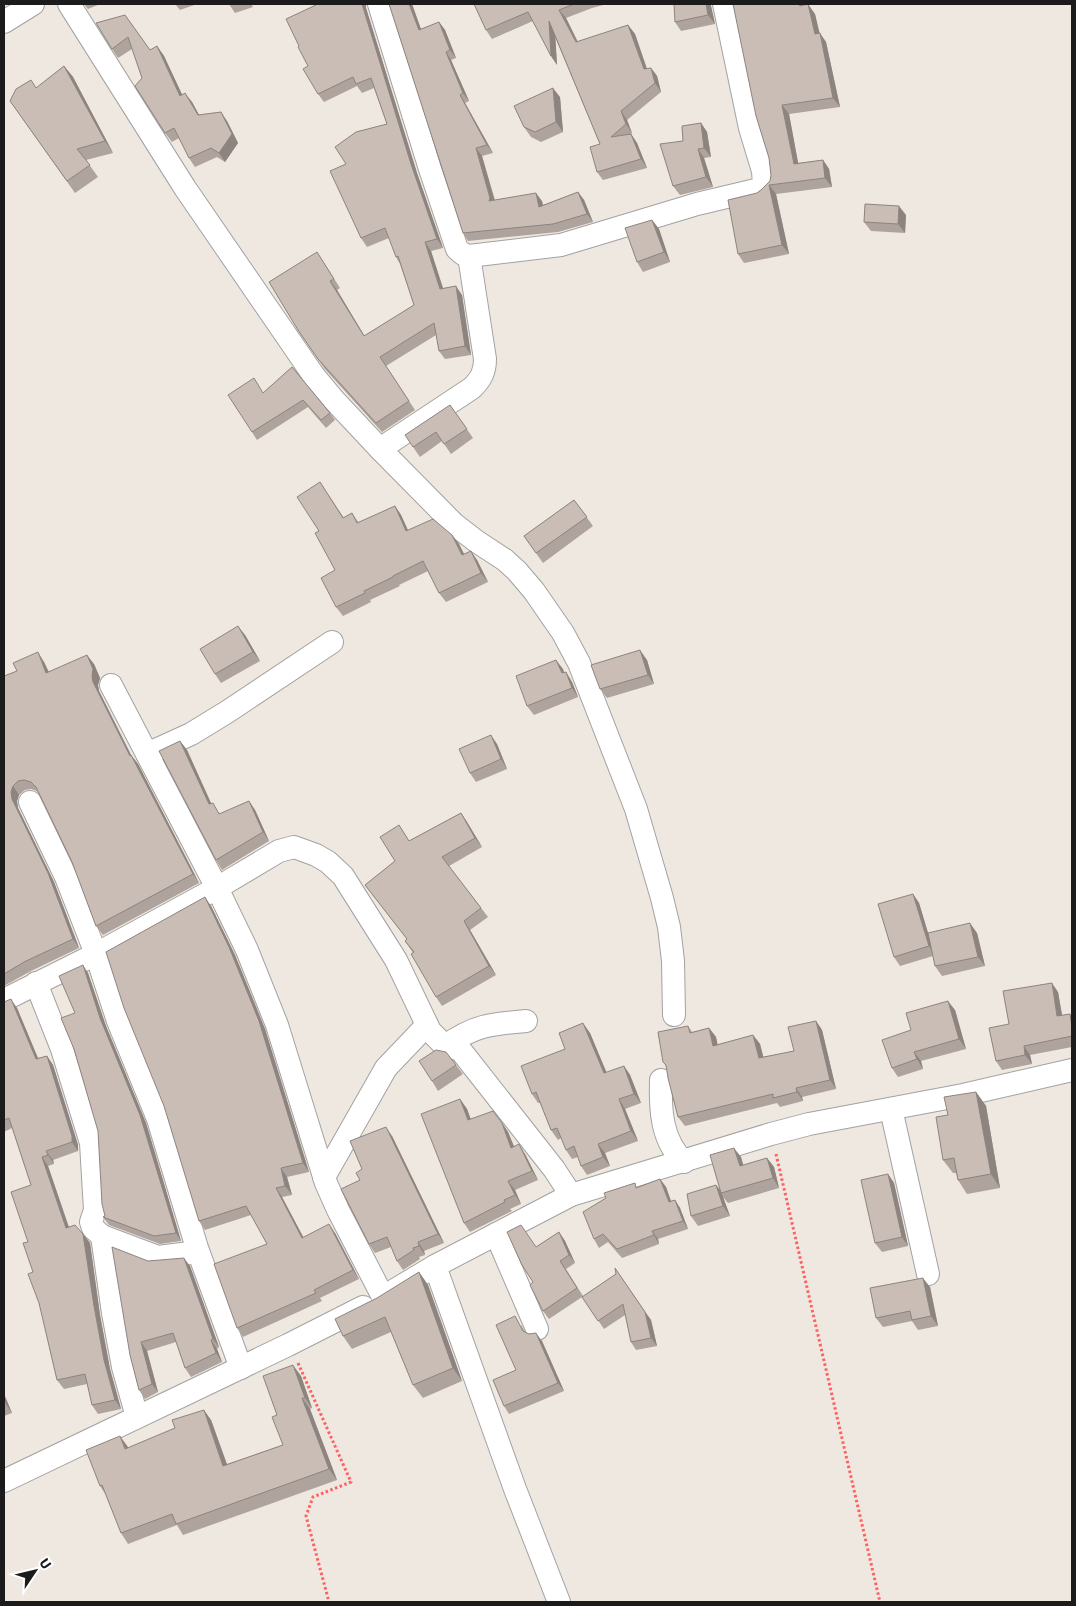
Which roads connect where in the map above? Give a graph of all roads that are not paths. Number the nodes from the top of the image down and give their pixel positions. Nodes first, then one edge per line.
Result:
1 (33, 4) edge
2 (69, 4) edge
3 (379, 4) edge
4 (724, 4) edge
5 (4, 22) edge
6 (469, 256) junction
7 (380, 448) junction
8 (332, 642) dead end
9 (111, 685) dead end
10 (147, 754) junction
11 (30, 802) dead end
12 (217, 888) junction
13 (96, 954) junction
14 (36, 983) junction
15 (4, 1000) edge
16 (674, 1015) dead end
17 (526, 1021) dead end
18 (436, 1036) junction
19 (1072, 1070) edge
20 (661, 1080) dead end
21 (891, 1109) junction
22 (684, 1162) junction
23 (328, 1187) junction
24 (571, 1195) junction
25 (96, 1222) junction
26 (496, 1234) junction
27 (196, 1243) junction
28 (435, 1266) junction
29 (928, 1274) dead end
30 (383, 1297) junction
31 (537, 1329) dead end
32 (241, 1368) junction
33 (137, 1417) junction
34 (4, 1481) edge
35 (560, 1602) edge

1 - 5 street
2 - 7 street
3 - 6 street
4 - 6 street
6 - 7 street
7 - 16 street
8 - 10 street
9 - 10 street
10 - 12 street
11 - 13 street
12 - 13 street
12 - 18 street
12 - 23 street
13 - 14 street
13 - 27 street
14 - 15 street
14 - 25 street
17 - 18 street
18 - 23 street
18 - 24 street
19 - 21 street
20 - 22 street
21 - 22 street
21 - 29 street
22 - 24 street
23 - 30 street
24 - 26 street
25 - 27 street
25 - 33 street
26 - 28 street
26 - 31 street
27 - 32 street
28 - 30 street
28 - 35 street
30 - 32 street
32 - 33 street
33 - 34 street

